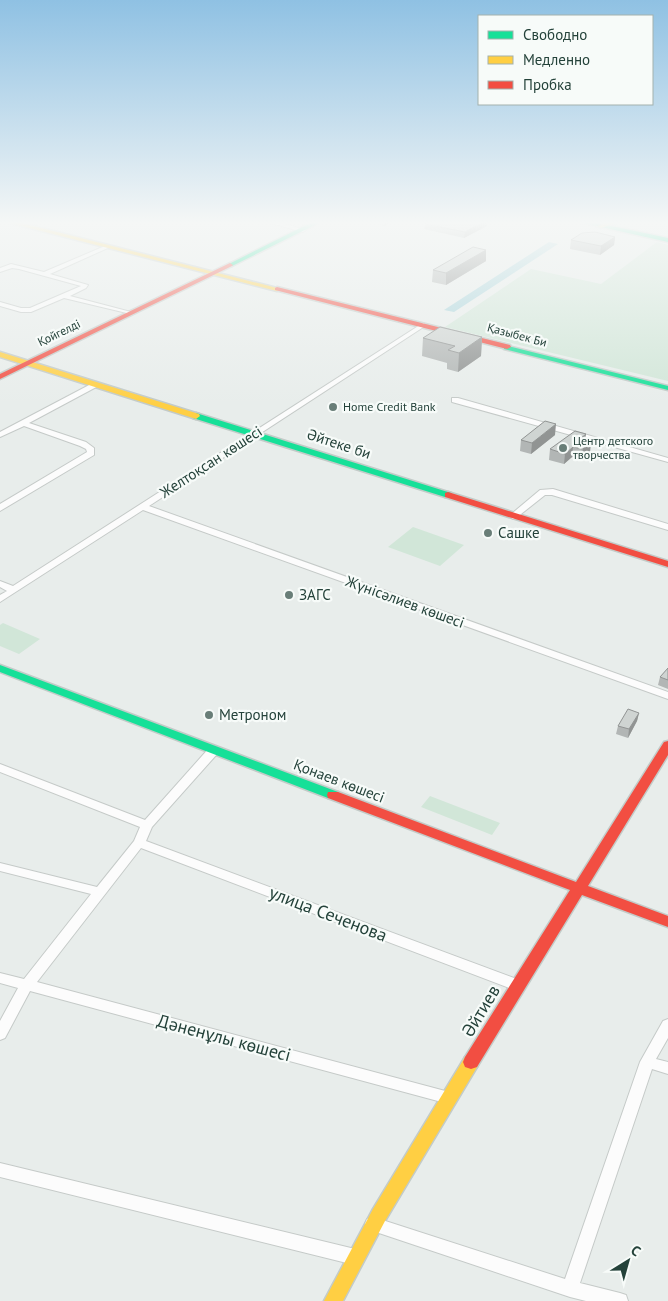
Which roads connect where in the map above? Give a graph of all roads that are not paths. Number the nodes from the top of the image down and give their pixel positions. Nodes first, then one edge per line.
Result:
1 (76, 283) edge
2 (191, 283) edge
3 (251, 283) edge
4 (64, 296) junction
5 (0, 304) edge
6 (130, 313) junction
7 (423, 325) junction
8 (0, 354) edge
9 (28, 363) junction
10 (0, 377) edge
11 (96, 385) junction
12 (668, 388) edge
13 (454, 400) dead end
14 (23, 423) junction
15 (256, 433) junction
16 (0, 435) edge
17 (668, 460) edge
18 (142, 507) junction
19 (0, 508) edge
20 (513, 516) junction
21 (668, 527) edge
22 (668, 564) edge
23 (0, 584) edge
24 (13, 590) junction
25 (0, 599) edge
26 (0, 668) edge
27 (668, 696) edge
28 (668, 745) edge
29 (214, 750) junction
30 (0, 768) edge
31 (147, 825) junction
32 (139, 843) junction
33 (0, 867) edge
34 (576, 888) junction
35 (100, 892) junction
36 (668, 922) edge
37 (0, 978) edge
38 (517, 984) junction
39 (27, 985) junction
40 (668, 1025) edge
41 (0, 1034) edge
42 (647, 1062) junction
43 (668, 1068) edge
44 (449, 1098) junction
45 (0, 1170) edge
46 (373, 1224) junction
47 (356, 1256) junction
48 (570, 1289) junction
49 (333, 1301) edge
50 (620, 1301) edge

1 - 4 street
2 - 6 street, Қойгелді
3 - 7 street, Қазыбек Би
4 - 5 street
4 - 6 street
6 - 9 street, Қойгелді
7 - 12 street, Қазыбек Би
7 - 15 street, Желтоқсан көшесі
8 - 9 street, Әйтеке би
9 - 10 street, Қойгелді
9 - 11 street, Әйтеке би
11 - 14 street
11 - 15 street, Әйтеке би
13 - 17 street
14 - 16 street
14 - 19 street
15 - 18 street, Желтоқсан көшесі
15 - 20 street, Әйтеке би
18 - 24 street, Желтоқсан көшесі
18 - 27 street, Жүнісәлиев көшесі
20 - 21 street
20 - 22 street, Әйтеке би
23 - 24 street
24 - 25 street, Желтоқсан көшесі
26 - 29 street, Қонаев көшесі
28 - 34 street, Әйтиев
29 - 31 street
29 - 34 street, Қонаев көшесі
30 - 31 street
31 - 32 street
32 - 35 street
32 - 38 street, улица Сеченова
33 - 35 street
34 - 36 street, Қонаев көшесі
34 - 38 street, Әйтиев
35 - 39 street
37 - 39 street, Дәненұлы көшесі
38 - 44 street, Әйтиев
39 - 41 street
39 - 44 street, Дәненұлы көшесі
40 - 42 street
42 - 43 street
42 - 48 street
44 - 46 street, Әйтиев
45 - 47 street
46 - 47 street, Әйтиев
46 - 48 street
47 - 49 street, Әйтиев
48 - 50 street

